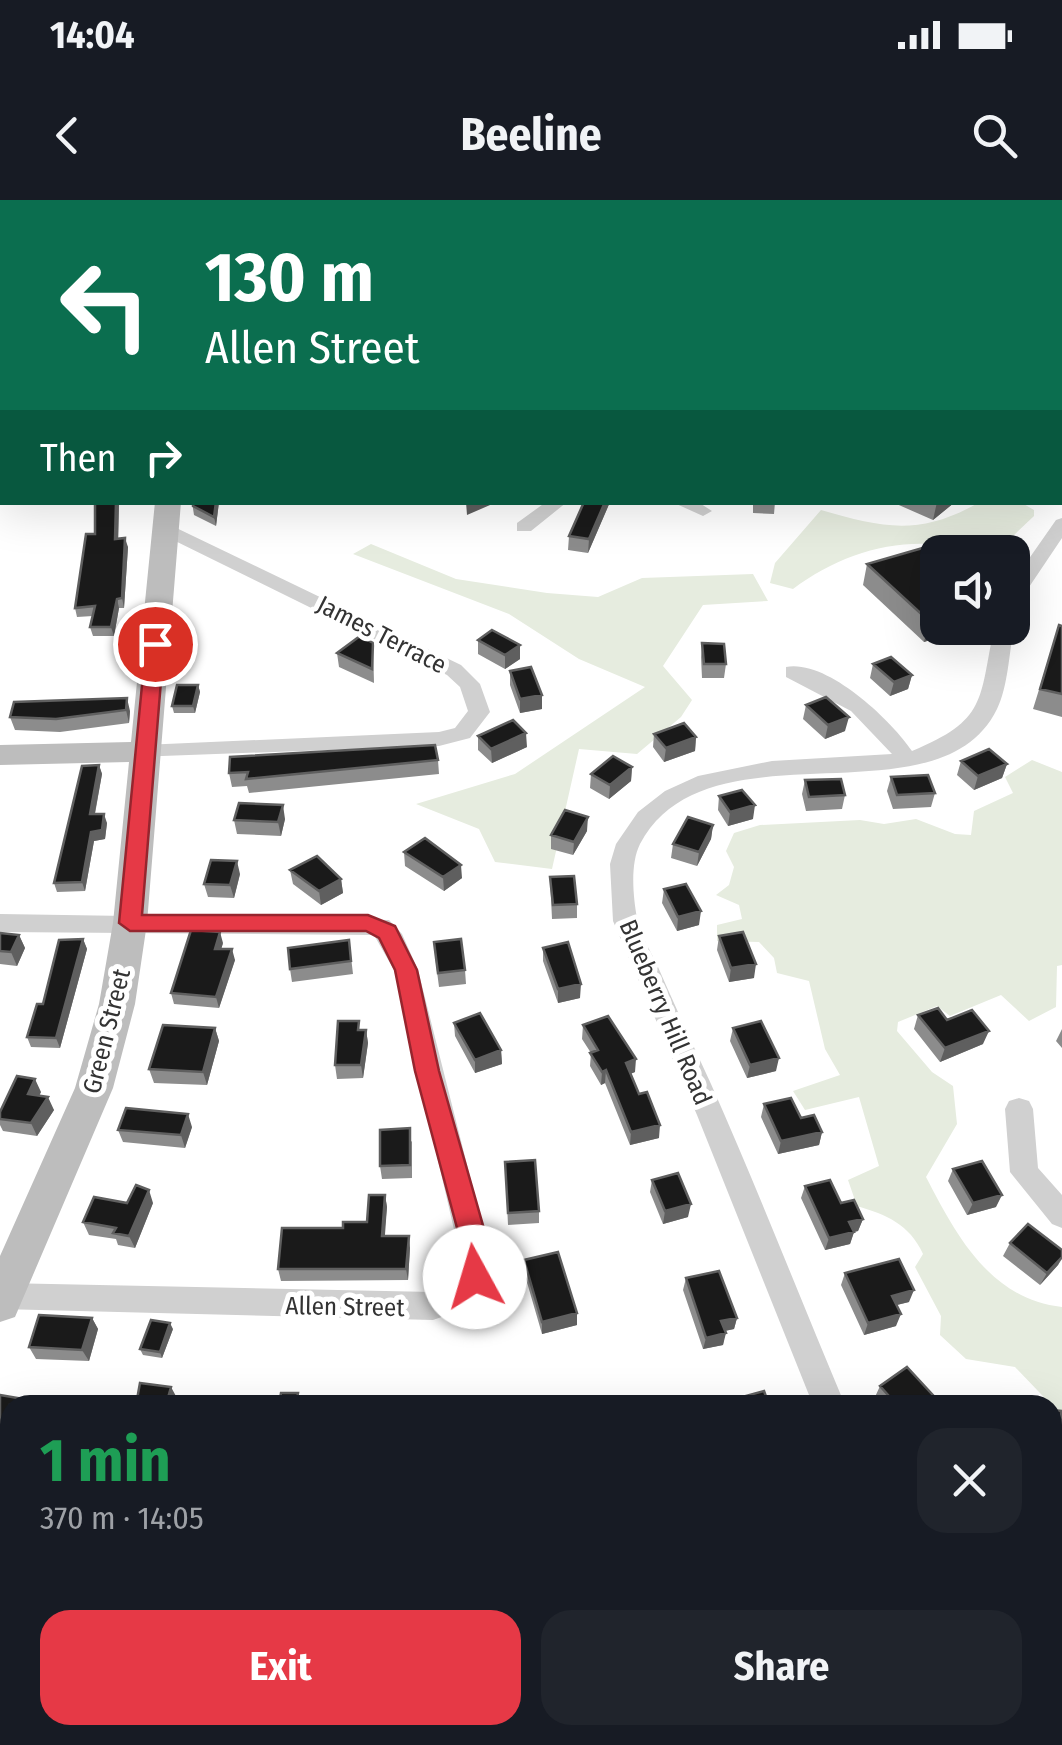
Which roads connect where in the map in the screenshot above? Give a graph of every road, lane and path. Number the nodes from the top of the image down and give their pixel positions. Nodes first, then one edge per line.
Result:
1 (554, 505) edge
2 (688, 505) edge
3 (703, 512) dead end
4 (167, 516) edge
5 (1062, 524) edge
6 (524, 527) dead end
7 (1030, 571) edge
8 (1001, 645) edge
9 (792, 672) dead end
10 (143, 752) junction
11 (0, 754) edge
12 (908, 761) junction
13 (0, 923) edge
14 (130, 923) junction
15 (1019, 1109) dead end
16 (1062, 1215) edge
17 (2, 1300) edge
18 (824, 1395) edge

1 - 6 street
2 - 3 street
4 - 10 street, Green Street
4 - 10 street, James Terrace
5 - 7 street
8 - 12 street, Blueberry Hill Road
9 - 12 street
10 - 11 street
10 - 14 street, Green Street
12 - 18 street, Blueberry Hill Road
13 - 14 street
14 - 17 street, Green Street
14 - 17 street, Allen Street
15 - 16 street

